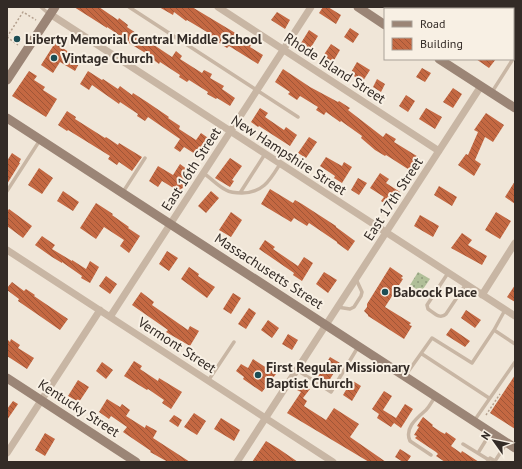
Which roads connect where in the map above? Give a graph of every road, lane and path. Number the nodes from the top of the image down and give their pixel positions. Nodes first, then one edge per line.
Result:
1 (41, 7) edge
2 (129, 7) edge
3 (218, 7) edge
4 (311, 7) edge
5 (358, 7) edge
6 (52, 11) edge
7 (38, 21) dead end
8 (384, 24) edge
9 (7, 37) edge
10 (18, 44) dead end
11 (284, 50) junction
12 (441, 60) edge
13 (512, 60) edge
14 (7, 80) edge
15 (481, 86) junction
16 (257, 91) junction
17 (491, 92) junction
18 (515, 108) edge
19 (298, 117) dead end
20 (7, 118) edge
21 (230, 132) junction
22 (40, 140) junction
23 (439, 151) junction
24 (265, 154) junction
25 (144, 158) dead end
26 (280, 164) junction
27 (203, 173) junction
28 (7, 191) edge
29 (122, 193) junction
30 (240, 193) junction
31 (170, 224) junction
32 (386, 233) junction
33 (515, 244) edge
34 (7, 250) edge
35 (448, 273) junction
36 (356, 278) junction
37 (466, 284) junction
38 (482, 295) junction
39 (337, 308) junction
40 (100, 310) junction
41 (505, 310) junction
42 (515, 316) edge
43 (110, 317) junction
44 (326, 325) junction
45 (494, 330) junction
46 (234, 342) dead end
47 (515, 344) edge
48 (358, 346) junction
49 (422, 354) junction
50 (515, 362) edge
51 (297, 370) junction
52 (405, 376) junction
53 (7, 378) edge
54 (208, 381) junction
55 (436, 396) junction
56 (489, 398) junction
57 (41, 400) junction
58 (265, 418) junction
59 (474, 421) junction
60 (491, 432) junction
61 (507, 442) junction
62 (463, 444) dead end
63 (515, 448) edge
64 (7, 453) edge
65 (478, 453) junction
66 (431, 455) dead end
67 (488, 461) edge
68 (136, 462) edge
69 (237, 462) edge
70 (333, 462) edge

1 - 6 lane
2 - 16 lane
3 - 11 street, Rhode Island Street
4 - 11 street, East 16th Street
5 - 8 main road
6 - 14 main road
6 - 21 street, New Hampshire Street
7 - 9 path
9 - 10 path
11 - 16 street, East 16th Street
11 - 23 street, Rhode Island Street
12 - 15 main road
13 - 17 lane
15 - 17 main road
15 - 23 street, East 17th Street
16 - 19 lane
16 - 21 street, East 16th Street
17 - 18 main road
20 - 22 main road, Massachusetts Street
21 - 24 street, New Hampshire Street
21 - 27 street, East 16th Street
22 - 28 lane
22 - 29 main road, Massachusetts Street
23 - 32 street, East 17th Street
24 - 26 street, New Hampshire Street
24 - 30 lane
25 - 29 lane
26 - 30 lane
26 - 32 street, New Hampshire Street
27 - 30 lane
27 - 31 street, East 16th Street
29 - 31 main road, Massachusetts Street
31 - 43 street, East 16th Street
31 - 44 main road, Massachusetts Street
32 - 35 street, New Hampshire Street
32 - 36 street, East 17th Street
33 - 38 street
34 - 40 street, Vermont Street
35 - 37 street, New Hampshire Street
35 - 37 lane
36 - 39 street, East 17th Street
36 - 39 lane
37 - 38 street, New Hampshire Street
38 - 41 street, New Hampshire Street
39 - 44 street, East 17th Street
40 - 43 street, Vermont Street
40 - 57 street
41 - 42 street, New Hampshire Street
41 - 45 lane
43 - 54 street, Vermont Street
44 - 48 main road, Massachusetts Street
44 - 51 street, East 17th Street
45 - 47 lane
45 - 49 lane
46 - 54 lane
48 - 51 lane
48 - 52 main road, Massachusetts Street
49 - 52 lane
49 - 56 lane
50 - 56 lane
51 - 58 street, East 17th Street
52 - 55 main road, Massachusetts Street
53 - 57 main road, Kentucky Street
54 - 58 street, Vermont Street
55 - 59 main road, Massachusetts Street
55 - 66 lane
56 - 59 lane
57 - 64 street
57 - 68 main road, Kentucky Street
58 - 69 street, East 17th Street
58 - 70 street, Vermont Street
59 - 60 main road, Massachusetts Street
60 - 61 main road, Massachusetts Street
60 - 65 lane
61 - 63 main road, Massachusetts Street
61 - 67 lane
62 - 65 lane
65 - 67 lane

